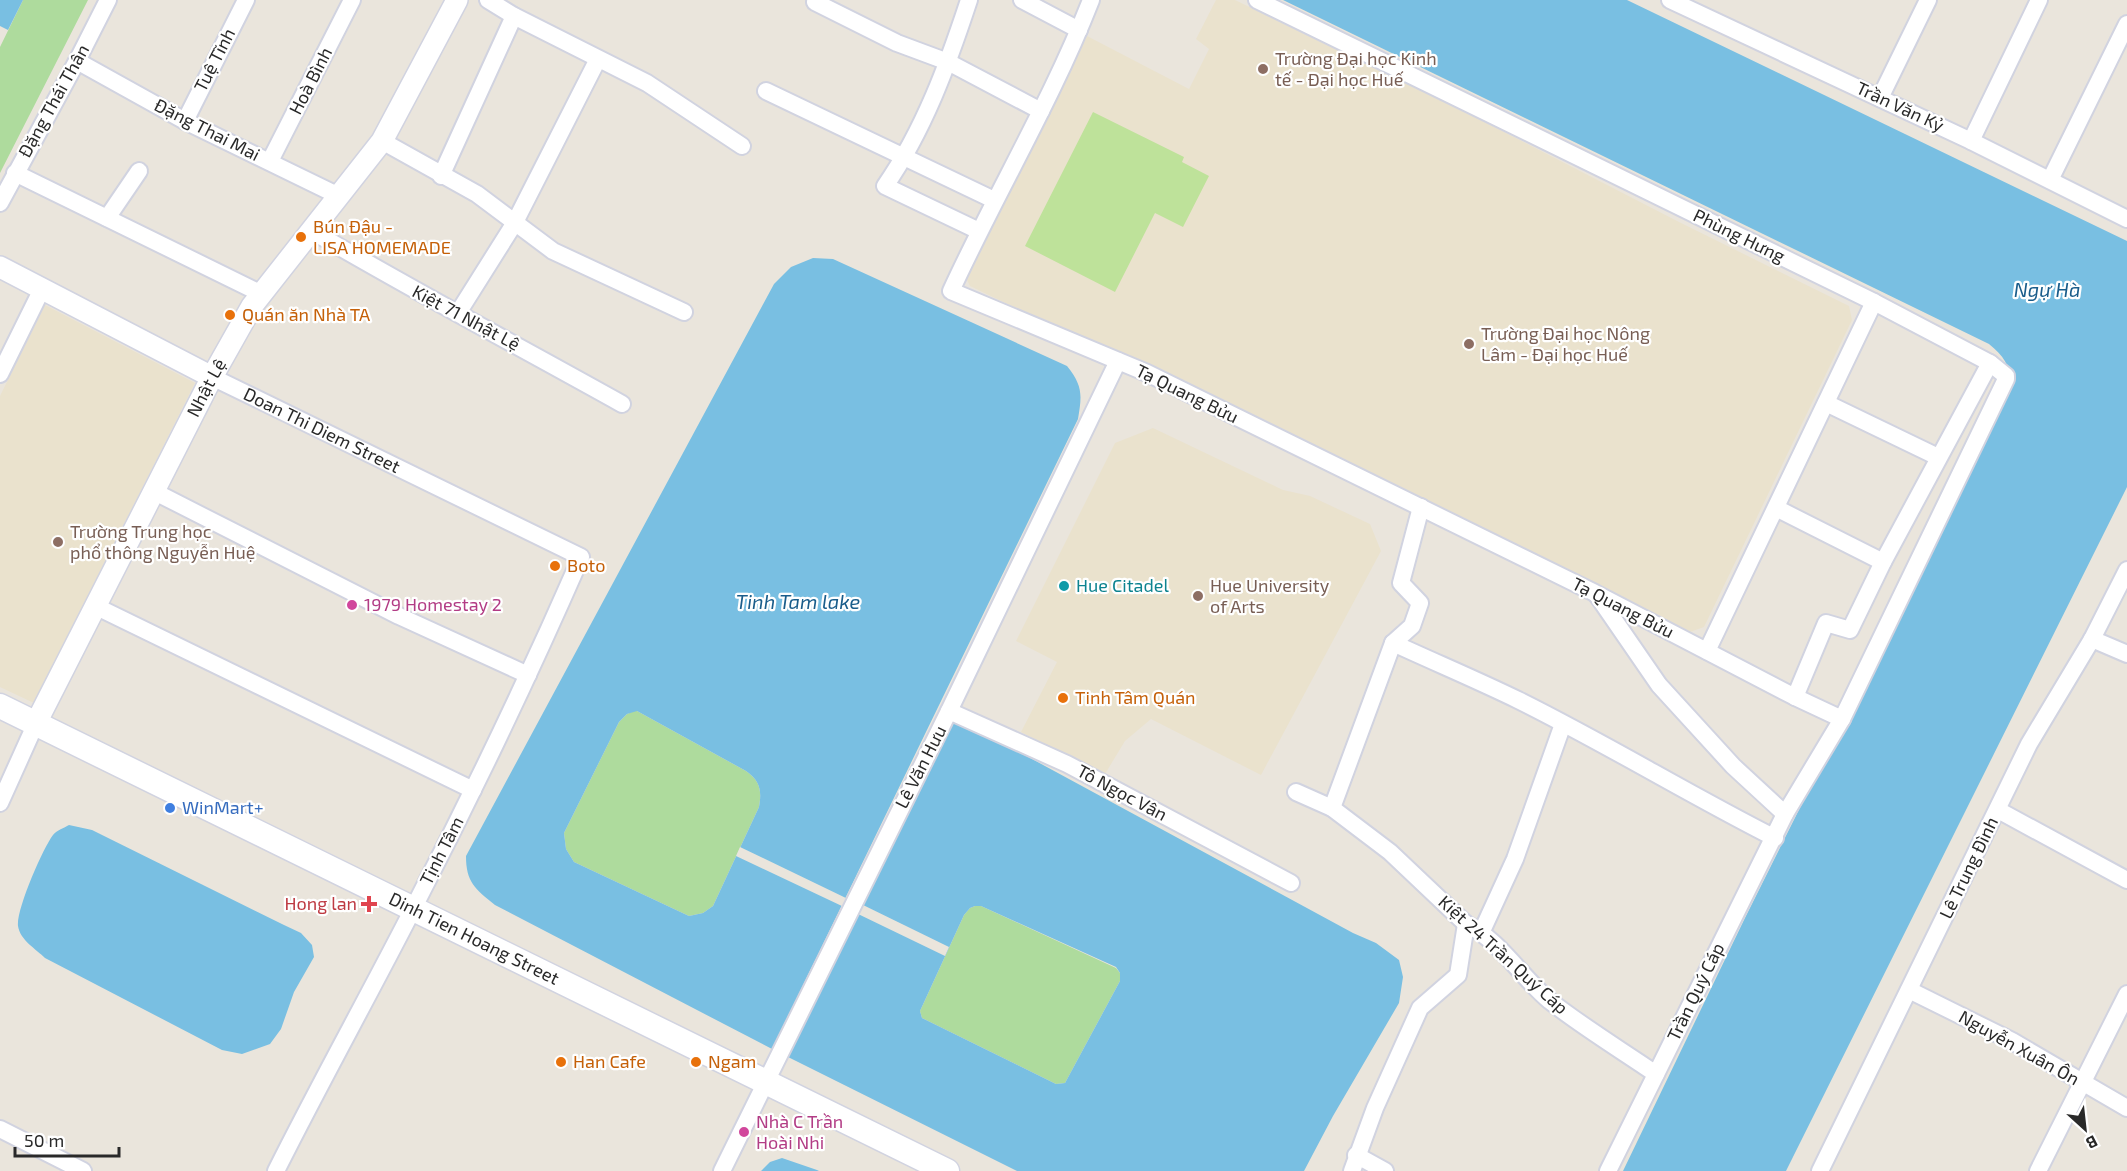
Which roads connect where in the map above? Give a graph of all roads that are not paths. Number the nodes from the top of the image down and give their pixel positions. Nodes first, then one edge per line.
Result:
1 (108, 0) edge
2 (246, 0) edge
3 (352, 0) edge
4 (457, 0) edge
5 (488, 0) edge
6 (969, 0) edge
7 (1022, 0) edge
8 (1090, 0) edge
9 (1257, 0) edge
10 (1670, 0) edge
11 (1928, 0) edge
12 (2039, 0) edge
13 (815, 2) dead end
14 (514, 16) junction
15 (2127, 24) edge
16 (1079, 30) junction
17 (598, 59) junction
18 (77, 61) junction
19 (948, 62) junction
20 (766, 91) dead end
21 (1880, 98) junction
22 (1041, 111) junction
23 (185, 121) junction
24 (382, 141) junction
25 (1971, 141) junction
26 (742, 146) dead end
27 (905, 158) junction
28 (270, 161) junction
29 (139, 171) dead end
30 (15, 173) junction
31 (441, 176) junction
32 (2050, 180) junction
33 (339, 196) junction
34 (994, 200) junction
35 (0, 203) edge
36 (2125, 211) edge
37 (107, 218) junction
38 (514, 224) junction
39 (312, 231) junction
40 (979, 231) junction
41 (0, 267) edge
42 (42, 289) junction
43 (262, 294) junction
44 (1874, 302) junction
45 (684, 312) dead end
46 (458, 313) junction
47 (1118, 361) junction
48 (1990, 363) junction
49 (0, 374) edge
50 (212, 377) junction
51 (1826, 403) junction
52 (622, 404) dead end
53 (1938, 458) junction
54 (153, 491) junction
55 (1421, 507) junction
56 (1776, 508) junction
57 (581, 557) joint
58 (1883, 562) junction
59 (2127, 570) edge
60 (1595, 593) junction
61 (95, 606) junction
62 (2092, 639) junction
63 (1393, 643) junction
64 (1707, 651) junction
65 (2127, 654) edge
66 (528, 675) junction
67 (1795, 697) junction
68 (0, 705) edge
69 (949, 711) junction
70 (1842, 719) junction
71 (36, 723) junction
72 (1563, 724) junction
73 (472, 790) junction
74 (1296, 792) dead end
75 (0, 803) edge
76 (1332, 808) junction
77 (1998, 810) junction
78 (1785, 814) junction
79 (1775, 838) junction
80 (2127, 880) edge
81 (1291, 883) dead end
82 (413, 909) junction
83 (1466, 924) junction
84 (1482, 931) junction
85 (1909, 990) junction
86 (2127, 996) edge
87 (1656, 1074) junction
88 (766, 1082) junction
89 (2082, 1083) junction
90 (2127, 1108) edge
91 (0, 1129) edge
92 (1354, 1163) edge
93 (83, 1171) edge
94 (276, 1171) edge
95 (722, 1171) edge
96 (947, 1171) edge
97 (1385, 1171) edge
98 (1608, 1171) edge
99 (1820, 1171) edge
100 (2038, 1171) edge

1 - 18 street, Đặng Thái Thân
2 - 23 street, Tuệ Tĩnh
3 - 28 street, Hoà Bình
4 - 24 street, Nhật Lệ
5 - 14 street
6 - 19 street
7 - 16 street
8 - 16 street, Tạ Quang Bửu
9 - 44 street, Phùng Hưng
10 - 21 street, Trần Văn Kỷ
11 - 21 street
12 - 25 street
13 - 19 street
14 - 17 street
14 - 31 street
15 - 32 street
16 - 22 street, Tạ Quang Bửu
17 - 26 street
17 - 38 street
18 - 23 street, Đặng Thai Mai
18 - 30 street, Đặng Thái Thân
19 - 22 street
19 - 27 street
20 - 27 street
21 - 25 street, Trần Văn Kỷ
22 - 34 street, Tạ Quang Bửu
23 - 28 street, Đặng Thai Mai
24 - 31 street
24 - 33 street, Nhật Lệ
25 - 32 street, Trần Văn Kỷ
27 - 34 street
27 - 40 street
28 - 33 street, Đặng Thai Mai
29 - 37 street
30 - 35 street, Đặng Thái Thân
30 - 37 street
31 - 38 street
32 - 36 street, Trần Văn Kỷ
33 - 39 street, Nhật Lệ
34 - 40 street, Tạ Quang Bửu
37 - 43 street
38 - 45 street
38 - 46 street
39 - 43 street, Nhật Lệ
39 - 46 street, Kiệt 71 Nhật Lệ
40 - 47 street, Tạ Quang Bửu
41 - 42 street, Doan Thi Diem Street
42 - 49 street
42 - 50 street, Doan Thi Diem Street
43 - 50 street, Nhật Lệ
44 - 48 street, Phùng Hưng
44 - 51 street
46 - 52 street, Kiệt 71 Nhật Lệ
47 - 55 street, Tạ Quang Bửu
47 - 69 street, Lê Văn Hưu
48 - 53 street
48 - 70 street, Trần Quý Cáp
50 - 54 street, Nhật Lệ
50 - 57 street, Doan Thi Diem Street
51 - 53 street
51 - 56 street
53 - 58 street
54 - 61 street, Nhật Lệ
54 - 66 street
55 - 60 street, Tạ Quang Bửu
55 - 63 street
56 - 58 street
56 - 64 street
57 - 66 street, Tịnh Tâm
58 - 67 street
59 - 62 street, Lê Trung Đình
60 - 64 street, Tạ Quang Bửu
60 - 78 street
61 - 71 street, Nhật Lệ
61 - 73 street
62 - 65 street
62 - 77 street, Lê Trung Đình
63 - 72 street
63 - 76 street
64 - 67 street, Tạ Quang Bửu
66 - 73 street, Tịnh Tâm
67 - 70 street, Tạ Quang Bửu
68 - 71 main road, Dinh Tien Hoang Street
69 - 81 street, Tô Ngọc Vân
69 - 88 street, Lê Văn Hưu
70 - 78 street, Trần Quý Cáp
71 - 75 street, Nhật Lệ
71 - 82 main road, Dinh Tien Hoang Street
72 - 79 street
72 - 84 street
73 - 82 street, Tịnh Tâm
74 - 76 street, Kiệt 24 Trần Quý Cáp
76 - 83 street, Kiệt 24 Trần Quý Cáp
77 - 80 street
77 - 85 street, Lê Trung Đình
78 - 79 street, Trần Quý Cáp
79 - 87 street, Trần Quý Cáp
82 - 88 main road, Dinh Tien Hoang Street
82 - 94 street, Tịnh Tâm
83 - 84 street, Kiệt 24 Trần Quý Cáp
83 - 92 street
84 - 87 street, Kiệt 24 Trần Quý Cáp
85 - 89 street, Nguyễn Xuân Ôn
85 - 99 street, Lê Trung Đình
86 - 89 street
87 - 98 street, Trần Quý Cáp
88 - 95 street, Lê Văn Hưu
88 - 96 main road, Dinh Tien Hoang Street
89 - 90 street, Nguyễn Xuân Ôn
89 - 100 street
91 - 93 street
92 - 97 street

